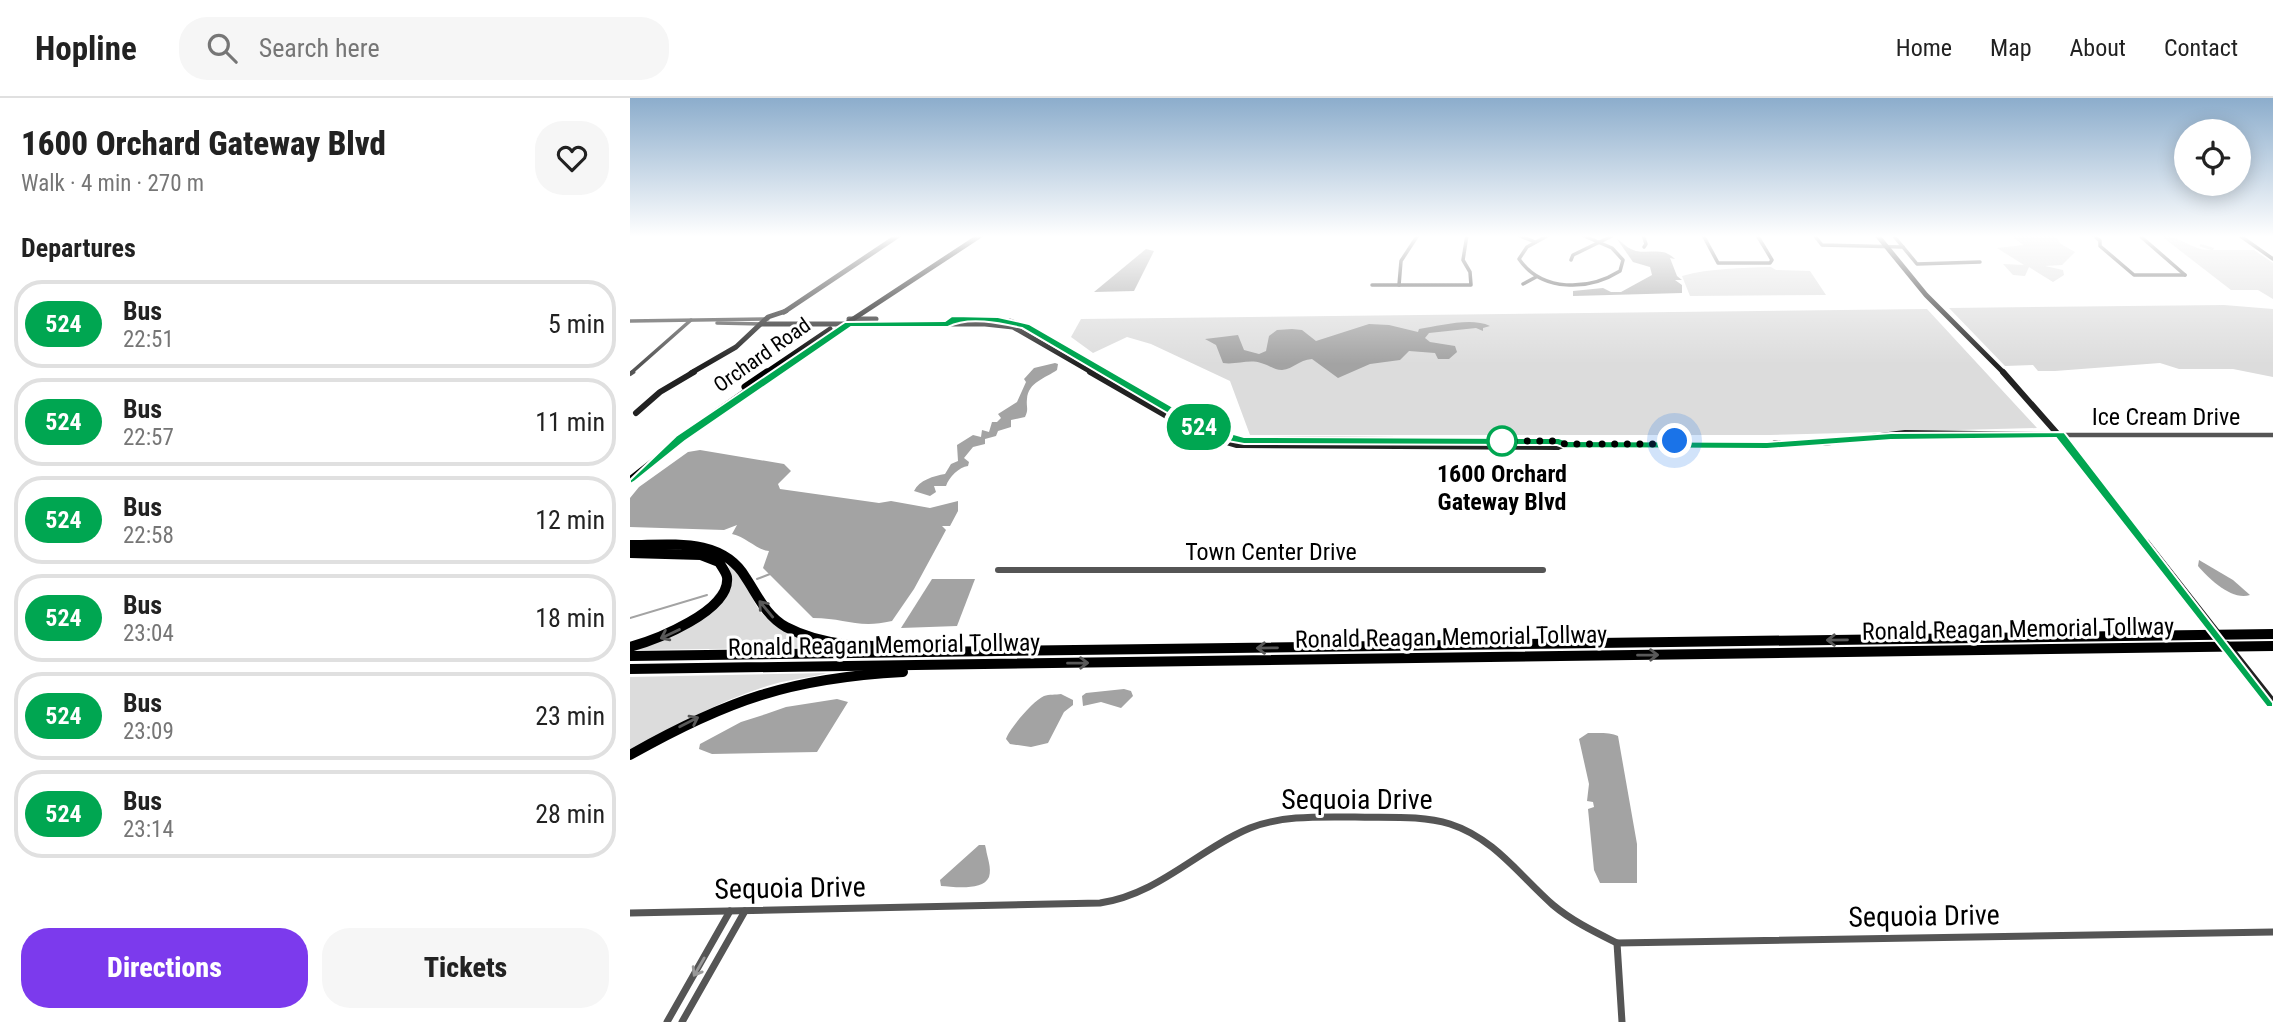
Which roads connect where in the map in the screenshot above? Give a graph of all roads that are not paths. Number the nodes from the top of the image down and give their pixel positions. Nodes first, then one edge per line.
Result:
1 (836, 278) edge
2 (910, 278) edge
3 (917, 278) edge
4 (1400, 278) edge
5 (1470, 278) edge
6 (1534, 278) edge
7 (1541, 278) edge
8 (1608, 278) edge
9 (1912, 278) edge
10 (1523, 284) dead end
11 (1372, 285) dead end
12 (1399, 285) junction
13 (856, 319) junction
14 (847, 321) junction
15 (689, 322) junction
16 (765, 322) junction
17 (630, 323) edge
18 (839, 324) junction
19 (630, 374) edge
20 (636, 414) dead end
21 (2060, 435) junction
22 (2273, 435) edge
23 (680, 439) junction
24 (1565, 444) junction
25 (630, 480) edge
26 (630, 545) edge
27 (630, 553) edge
28 (999, 570) dead end
29 (1543, 570) dead end
30 (2273, 634) edge
31 (2273, 646) edge
32 (630, 647) edge
33 (971, 652) junction
34 (630, 656) edge
35 (985, 664) junction
36 (630, 669) edge
37 (2273, 703) edge
38 (630, 755) edge
39 (730, 911) junction
40 (745, 911) junction
41 (630, 913) edge
42 (2273, 932) edge
43 (1617, 943) junction
44 (667, 1022) edge
45 (682, 1022) edge
46 (1622, 1022) edge

1 - 16 street
2 - 14 main road, Orchard Road
3 - 13 main road, Orchard Road
4 - 12 street
5 - 12 street
6 - 10 street
7 - 8 street
9 - 21 street
11 - 12 street
13 - 14 main road, Orchard Road
13 - 24 street
14 - 16 street
14 - 18 main road, Orchard Road
14 - 23 main road, Orchard Road
14 - 24 street
15 - 16 street
15 - 17 street
15 - 19 street
16 - 18 street
16 - 20 street
18 - 23 main road, Orchard Road
21 - 22 street, Ice Cream Drive
21 - 24 street
21 - 37 street
23 - 25 main road, Orchard Road
33 -> 26 highway
27 -> 32 highway
28 - 29 street, Town Center Drive
30 -> 33 highway, Ronald Reagan Memorial Tollway
35 -> 31 highway, Ronald Reagan Memorial Tollway
33 - 34 highway, Ronald Reagan Memorial Tollway
35 - 36 highway, Ronald Reagan Memorial Tollway
38 -> 35 highway
39 - 40 street, Sequoia Drive
39 - 41 street, Sequoia Drive
39 -> 44 street
40 - 43 street, Sequoia Drive
40 - 45 street
42 - 43 street, Sequoia Drive
43 - 46 street

